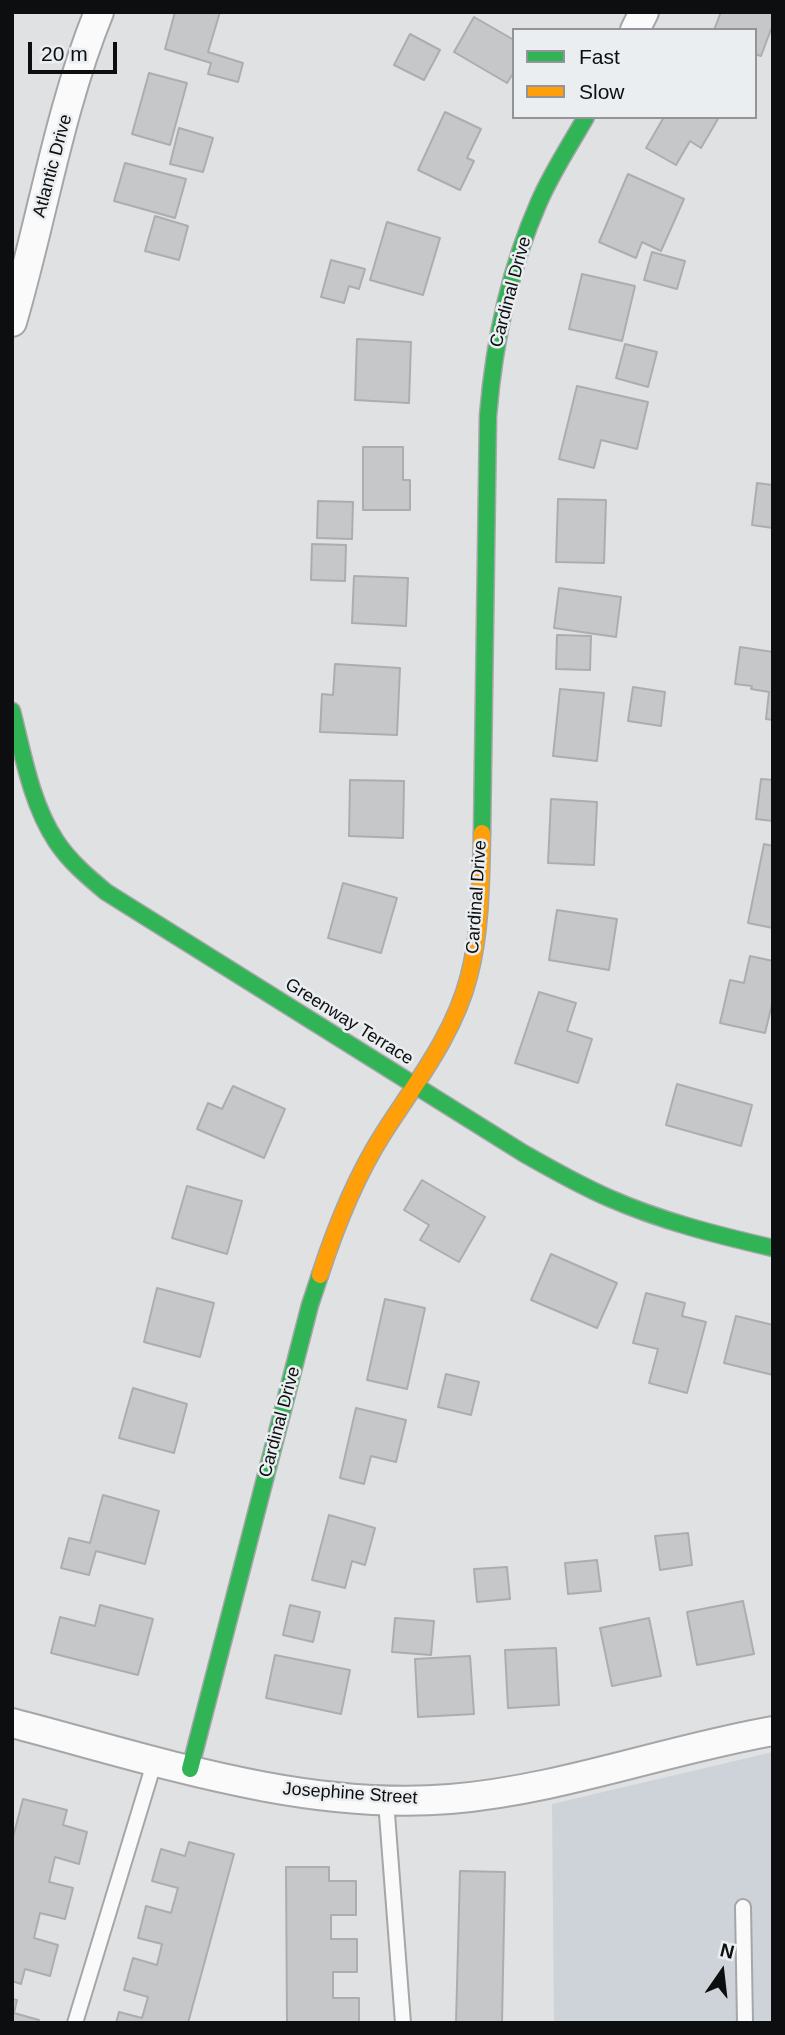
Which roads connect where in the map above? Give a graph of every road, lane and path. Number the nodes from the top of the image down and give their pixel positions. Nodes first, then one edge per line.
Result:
1 (99, 12) edge
2 (644, 12) edge
3 (636, 28) edge
4 (585, 119) edge
5 (12, 322) edge
6 (12, 711) edge
7 (416, 1087) junction
8 (773, 1248) edge
9 (12, 1723) edge
10 (773, 1731) edge
11 (155, 1760) junction
12 (190, 1769) junction
13 (386, 1801) junction
14 (743, 1907) dead end
15 (75, 2023) edge
16 (403, 2023) edge
17 (745, 2023) edge

1 - 5 street, Atlantic Drive
2 - 3 street
4 - 7 street, Cardinal Drive
6 - 7 street, Greenway Terrace
7 - 8 street, Greenway Terrace
7 - 12 street, Cardinal Drive
9 - 11 street, Josephine Street
10 - 13 street, Josephine Street
11 - 12 street, Josephine Street
11 - 15 lane
12 - 13 street, Josephine Street
13 - 16 lane
14 - 17 lane

